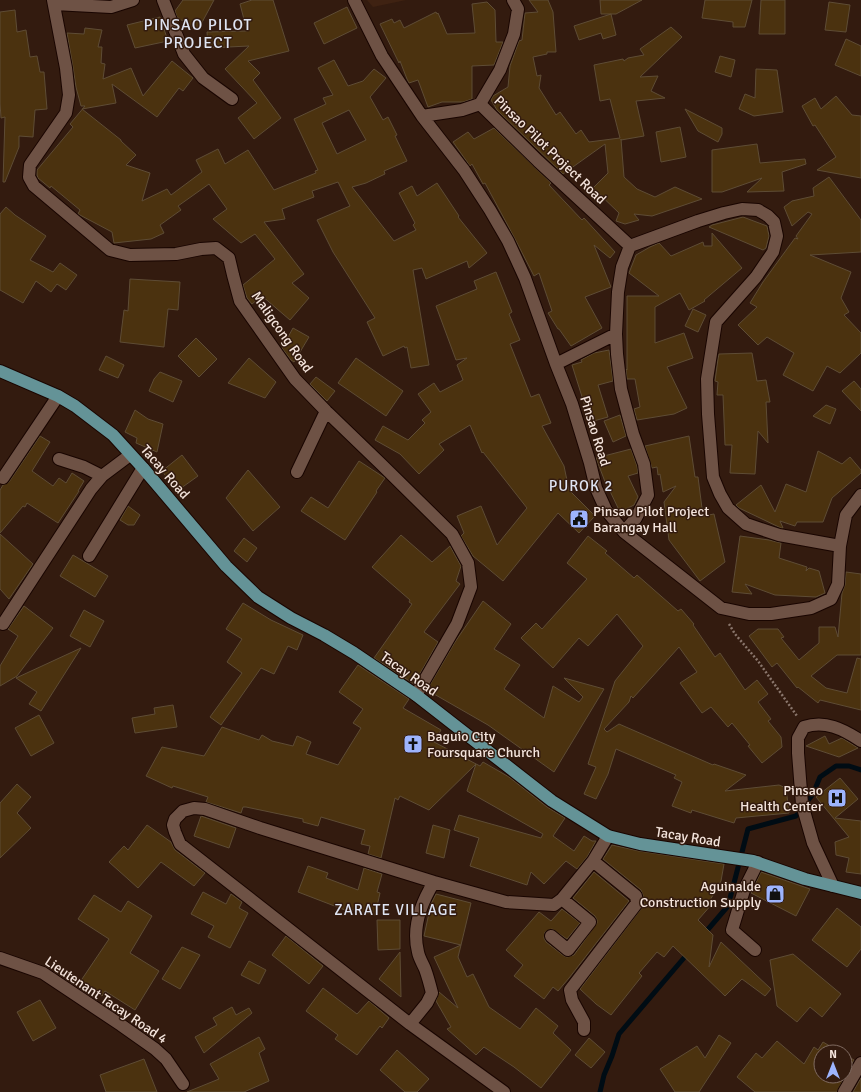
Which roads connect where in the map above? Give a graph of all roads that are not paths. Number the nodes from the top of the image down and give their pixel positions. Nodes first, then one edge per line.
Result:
1 (133, 0) edge
2 (163, 0) edge
3 (354, 0) edge
4 (513, 0) edge
5 (53, 2) edge
6 (232, 99) dead end
7 (480, 104) junction
8 (422, 116) junction
9 (630, 246) junction
10 (616, 334) junction
11 (556, 364) junction
12 (0, 371) edge
13 (58, 396) junction
14 (326, 411) junction
15 (130, 455) junction
16 (59, 459) dead end
17 (143, 468) junction
18 (297, 472) dead end
19 (102, 476) junction
20 (3, 478) dead end
21 (861, 495) edge
22 (624, 532) junction
23 (840, 546) junction
24 (89, 556) dead end
25 (3, 624) dead end
26 (416, 695) junction
27 (861, 740) edge
28 (608, 836) junction
29 (593, 860) junction
30 (756, 862) junction
31 (434, 882) junction
32 (832, 886) junction
33 (861, 893) edge
34 (562, 899) junction
35 (551, 936) dead end
36 (755, 950) dead end
37 (0, 958) edge
38 (410, 1024) junction
39 (584, 1030) dead end
40 (861, 1063) edge
41 (184, 1084) dead end
42 (504, 1092) edge
43 (844, 1092) edge

1 - 5 street
2 - 6 street
3 - 8 street
4 - 7 street, Pinsao Pilot Project Road
5 - 14 street, Maligcong Road
7 - 8 street
7 - 9 street, Pinsao Pilot Project Road
8 - 11 street, Pinsao Road
9 - 10 street
9 - 23 street
10 - 11 street
10 - 22 street
11 - 22 street, Pinsao Road
12 - 13 main road, Tacay Road
13 - 15 main road, Tacay Road
13 - 20 street
14 - 18 street
14 - 26 street, Maligcong Road
15 - 17 main road, Tacay Road
15 - 19 street
16 - 19 street
17 - 24 street
17 - 26 main road, Tacay Road
19 - 25 street
21 - 23 street, Pinsao Road
22 - 23 street, Pinsao Road
26 - 28 main road, Tacay Road
27 - 32 street
28 - 29 street
28 - 30 main road, Tacay Road
29 - 34 street
29 - 39 street
30 - 32 main road, Tacay Road
30 - 36 street
31 - 34 street
31 - 38 street
31 - 38 street
32 - 33 main road, Tacay Road
34 - 35 street
37 - 41 street, Lieutenant Tacay Road 4
38 - 42 street
40 - 43 street

